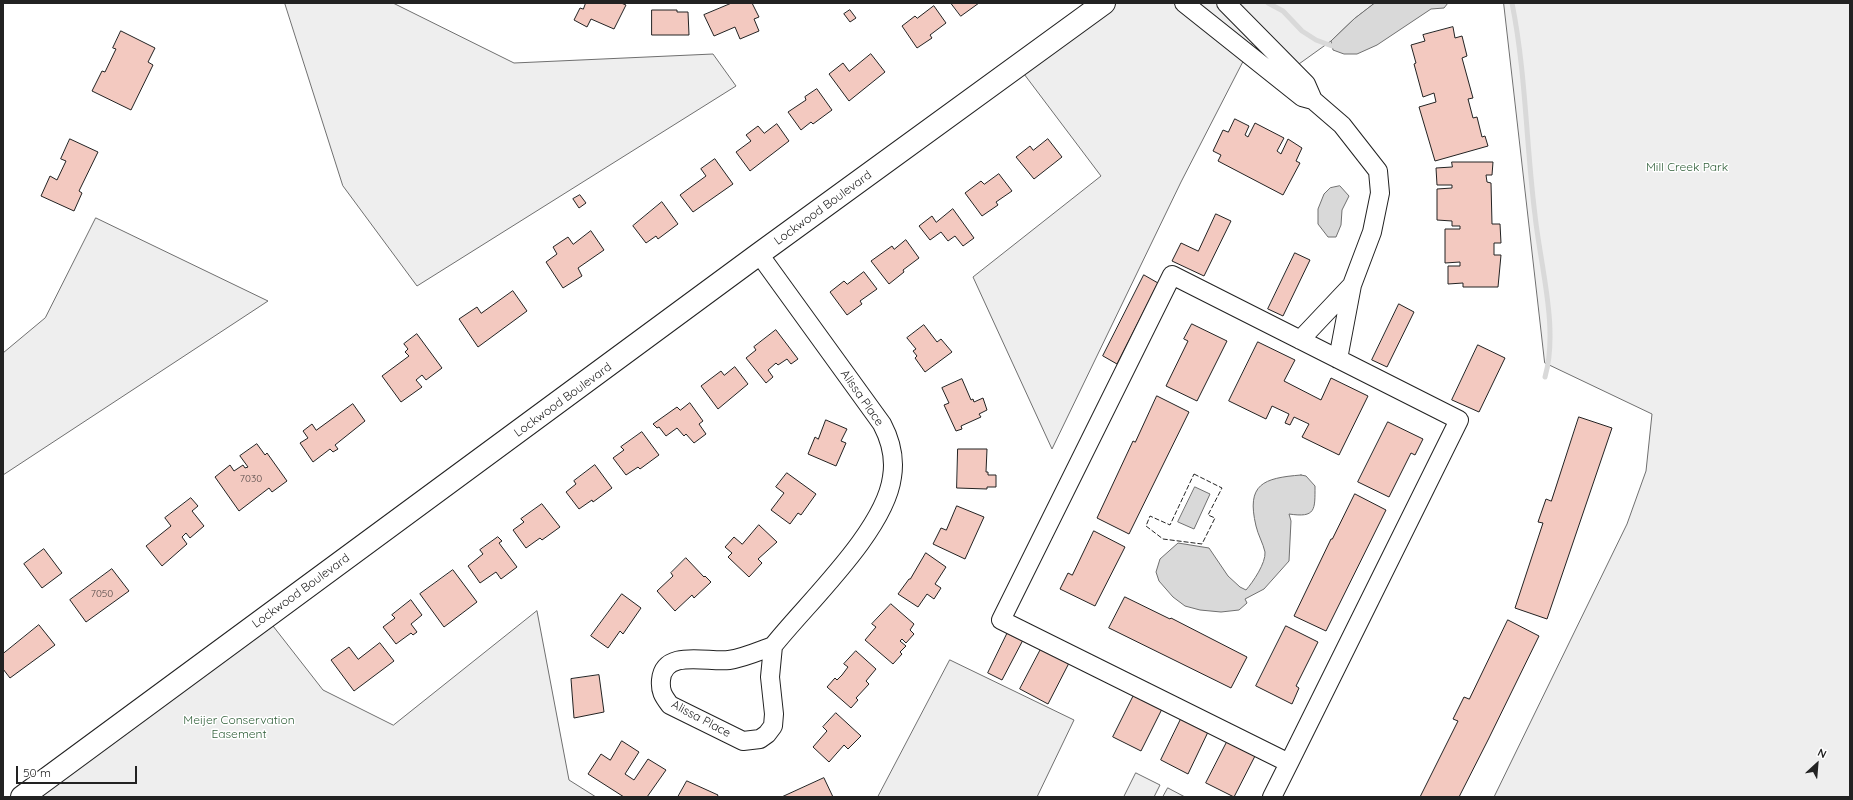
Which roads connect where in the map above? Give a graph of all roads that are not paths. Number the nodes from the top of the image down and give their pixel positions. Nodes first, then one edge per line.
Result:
1 (1104, 3) edge
2 (1226, 3) edge
3 (1197, 7) edge
4 (1313, 100) junction
5 (759, 254) junction
6 (1352, 285) junction
7 (1300, 340) junction
8 (1338, 359) junction
9 (773, 646) junction
10 (1289, 764) junction
11 (22, 797) edge
12 (1272, 797) edge

1 - 5 main road, Lockwood Boulevard
2 - 4 street
3 - 4 street
4 - 6 street
5 - 9 street, Alissa Place
5 - 11 main road, Lockwood Boulevard
6 - 7 street
6 - 8 street
7 - 8 street
7 - 10 street
8 - 10 street
9 - 9 street, Alissa Place
10 - 12 street

